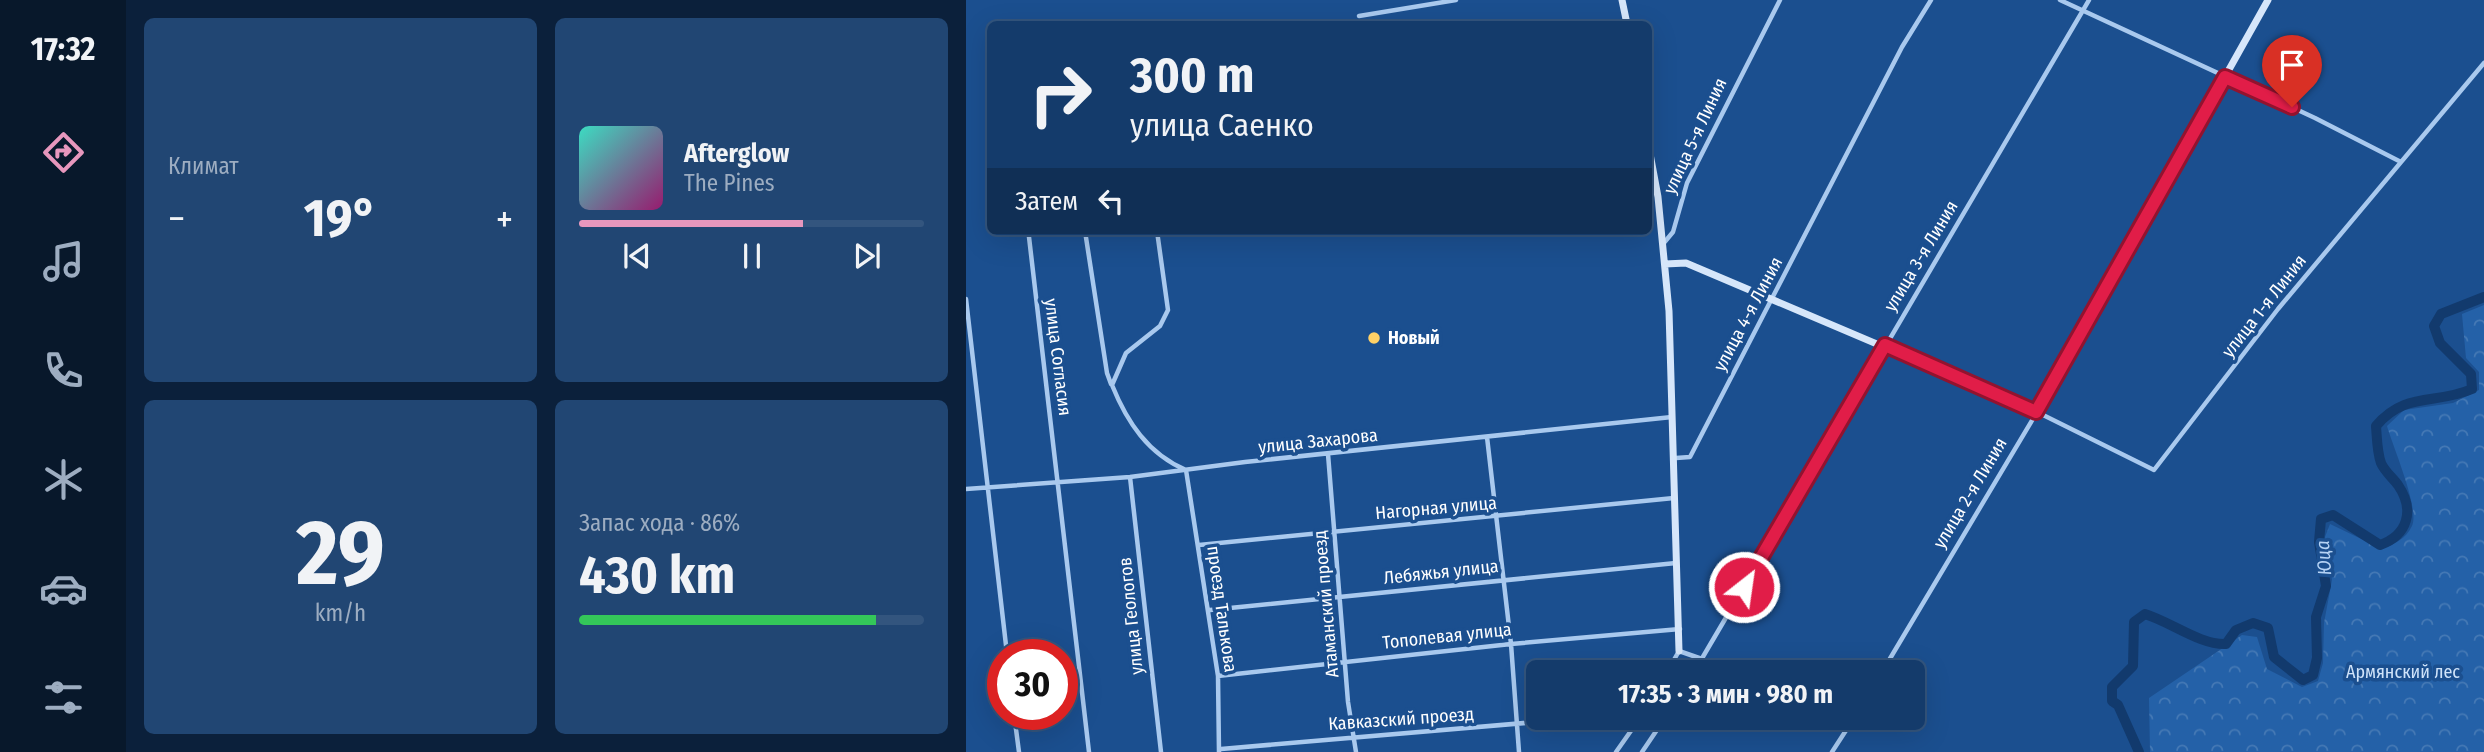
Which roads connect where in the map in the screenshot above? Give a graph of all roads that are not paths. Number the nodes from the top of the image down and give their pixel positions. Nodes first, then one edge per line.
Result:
1 (1456, 0) edge
2 (1622, 0) edge
3 (1780, 0) edge
4 (1931, 0) edge
5 (2060, 0) edge
6 (2089, 0) edge
7 (2268, 0) edge
8 (2083, 10) junction
9 (1359, 16) dead end
10 (1626, 21) edge
11 (2484, 63) edge
12 (2225, 77) junction
13 (2399, 161) junction
14 (1652, 170) edge
15 (1086, 235) edge
16 (1158, 235) edge
17 (1029, 237) dead end
18 (1663, 245) junction
19 (1665, 264) junction
20 (966, 299) edge
21 (1774, 299) junction
22 (1885, 345) junction
23 (1112, 385) junction
24 (2036, 412) junction
25 (1672, 417) junction
26 (1487, 437) junction
27 (1328, 454) junction
28 (1676, 458) junction
29 (1186, 470) junction
30 (1130, 478) junction
31 (1059, 481) junction
32 (986, 485) junction
33 (966, 489) edge
34 (1674, 498) junction
35 (1496, 517) junction
36 (1334, 532) junction
37 (1199, 545) junction
38 (1676, 564) junction
39 (1504, 580) junction
40 (1338, 597) junction
41 (1210, 610) junction
42 (1680, 629) junction
43 (1005, 639) edge
44 (1511, 644) junction
45 (1679, 651) junction
46 (1702, 659) joint
47 (1674, 660) edge
48 (1889, 660) edge
49 (1345, 661) junction
50 (1218, 676) junction
51 (1526, 723) edge
52 (1514, 724) junction
53 (1016, 730) edge
54 (1632, 730) edge
55 (1657, 730) edge
56 (1846, 730) edge
57 (1354, 735) junction
58 (1220, 751) edge
59 (1019, 752) edge
60 (1089, 752) edge
61 (1161, 752) edge
62 (1356, 752) edge
63 (1518, 752) edge
64 (1616, 752) edge
65 (1643, 752) edge
66 (1832, 752) edge

1 - 9 street
2 - 10 street
3 - 18 street, улица 5-я Линия
4 - 21 street, улица 4-я Линия
5 - 8 street
6 - 8 street, улица 3-я Линия
7 - 12 street, улица 2-я Линия
8 - 12 street
8 - 22 street, улица 3-я Линия
11 - 13 street, улица 1-я Линия
12 - 13 street
12 - 24 street, улица 2-я Линия
13 - 24 street, улица 1-я Линия
14 - 18 street
15 - 23 street
16 - 23 street
17 - 31 street, улица Согласия
18 - 19 street
19 - 21 street
19 - 25 street
20 - 32 street
21 - 22 street
21 - 28 street, улица 4-я Линия
22 - 24 street
22 - 46 street, улица 3-я Линия
23 - 29 street
24 - 48 street, улица 2-я Линия
25 - 26 street, улица Захарова
25 - 28 street
26 - 27 street, улица Захарова
26 - 35 street
27 - 29 street, улица Захарова
27 - 36 street, Атаманский проезд
28 - 34 street
29 - 30 street, улица Захарова
29 - 37 street, проезд Талькова
30 - 31 street, улица Захарова
30 - 61 street, улица Геологов
31 - 32 street, улица Захарова
31 - 60 street, улица Согласия
32 - 33 street, улица Захарова
32 - 43 street
34 - 35 street, Нагорная улица
34 - 38 street
35 - 36 street, Нагорная улица
35 - 39 street
36 - 37 street, Нагорная улица
36 - 40 street, Атаманский проезд
37 - 41 street, проезд Талькова
38 - 39 street, Лебяжья улица
38 - 42 street
39 - 40 street, Лебяжья улица
39 - 44 street
40 - 41 street, Лебяжья улица
40 - 49 street, Атаманский проезд
41 - 50 street, проезд Талькова
42 - 44 street, Тополевая улица
42 - 45 street
44 - 49 street, Тополевая улица
44 - 52 street
45 - 46 street
45 - 47 street
49 - 50 street, Тополевая улица
49 - 57 street, Атаманский проезд
50 - 58 street, проезд Талькова
51 - 52 street, Кавказский проезд
52 - 57 street, Кавказский проезд
52 - 63 street
53 - 59 street
54 - 64 street
55 - 65 street
56 - 66 street
57 - 58 street, Кавказский проезд
57 - 62 street, Атаманский проезд

